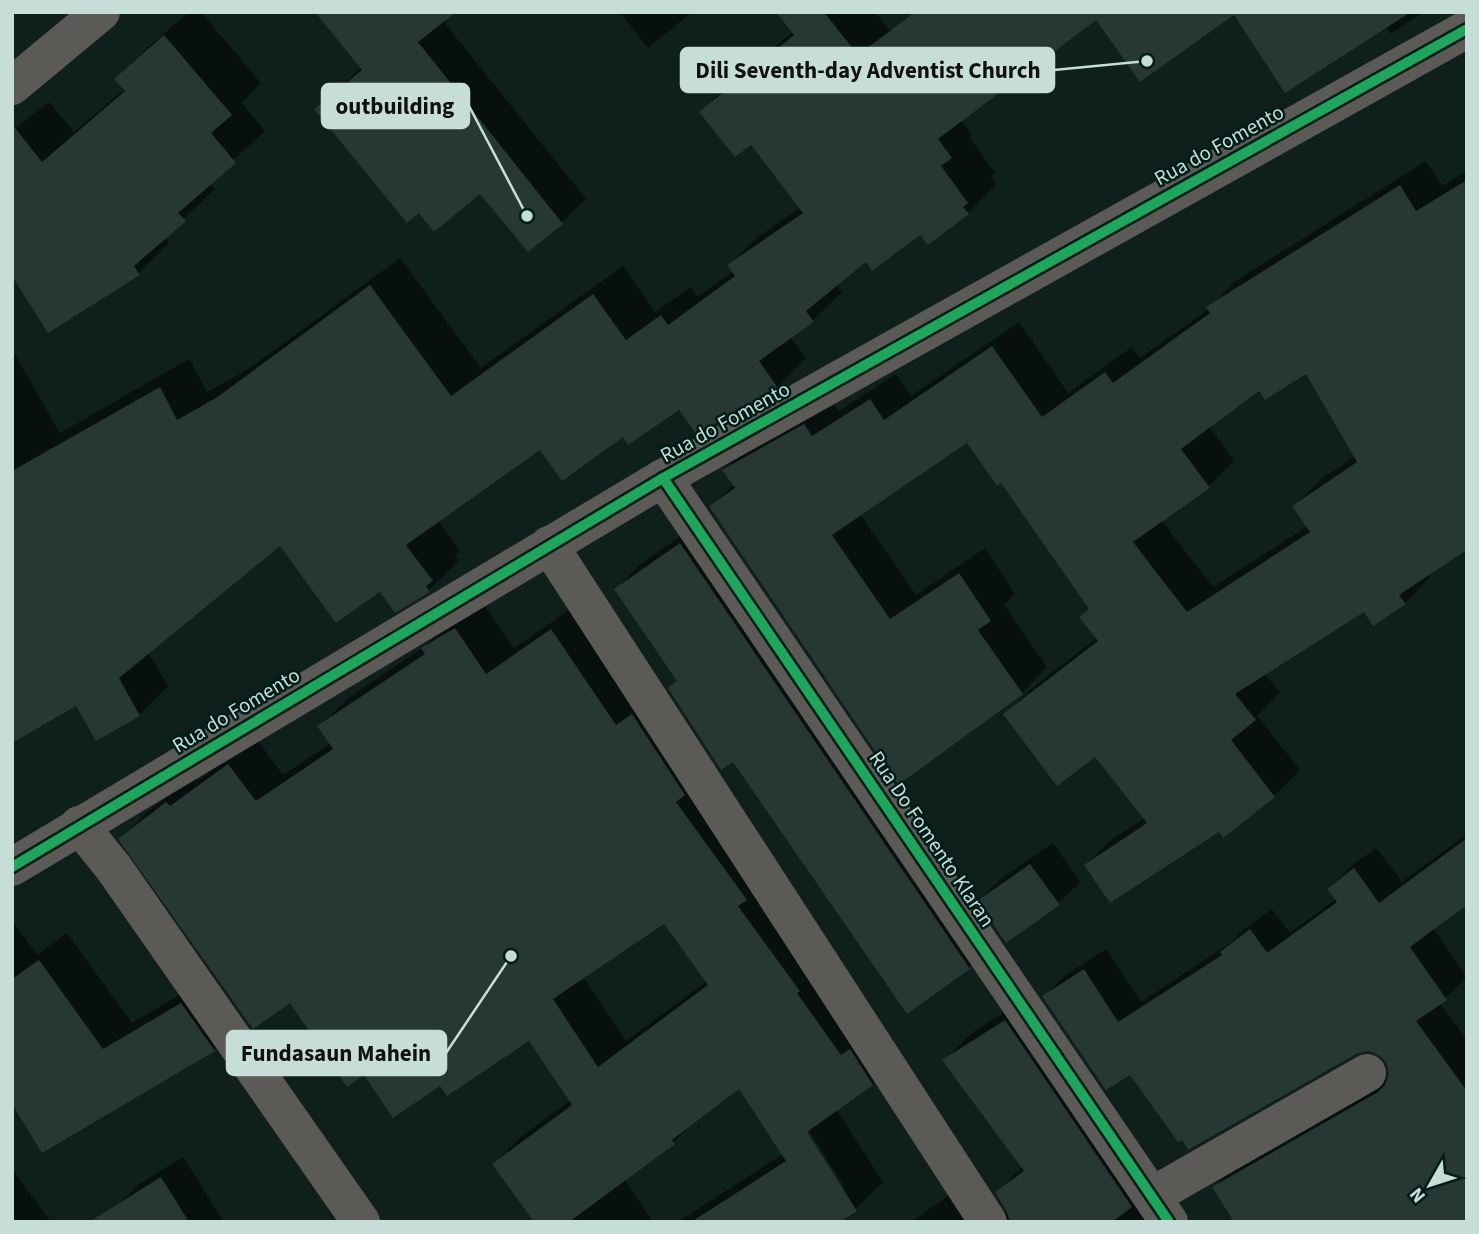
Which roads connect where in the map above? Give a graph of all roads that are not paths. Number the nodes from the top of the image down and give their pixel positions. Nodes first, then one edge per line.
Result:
1 (101, 12) edge
2 (1467, 29) edge
3 (12, 86) edge
4 (663, 478) junction
5 (548, 545) junction
6 (79, 825) junction
7 (12, 867) edge
8 (1367, 1073) dead end
9 (1160, 1209) edge
10 (361, 1222) edge
11 (988, 1222) edge

1 - 3 street
2 - 4 street, Rua do Fomento
4 - 5 street, Rua do Fomento
4 - 9 street, Rua Do Fomento Klaran
5 - 6 street, Rua do Fomento
5 - 11 street
6 - 7 street, Rua do Fomento
6 - 10 street
8 - 9 street

